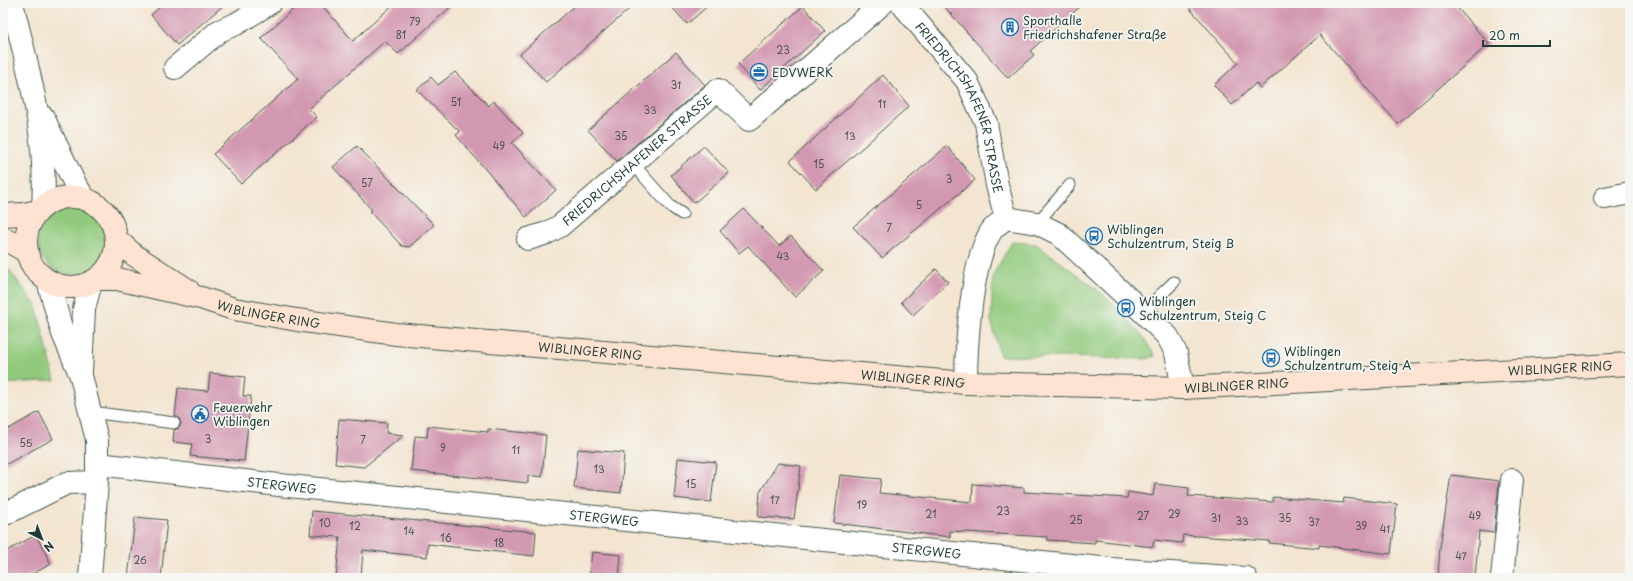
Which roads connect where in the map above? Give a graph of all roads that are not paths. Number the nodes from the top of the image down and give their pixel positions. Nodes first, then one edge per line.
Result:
1 (12, 3) edge
2 (270, 3) edge
3 (883, 3) edge
4 (901, 3) edge
5 (175, 68) dead end
6 (37, 103) junction
7 (633, 164) junction
8 (1070, 185) dead end
9 (1630, 193) edge
10 (1605, 198) dead end
11 (85, 199) junction
12 (41, 209) junction
13 (682, 214) dead end
14 (3, 215) edge
15 (1006, 218) junction
16 (1037, 223) junction
17 (3, 238) edge
18 (116, 239) junction
19 (528, 239) dead end
20 (27, 252) junction
21 (94, 280) junction
22 (48, 281) junction
23 (1174, 282) dead end
24 (201, 298) junction
25 (1144, 312) junction
26 (1630, 364) edge
27 (81, 376) junction
28 (966, 384) junction
29 (1182, 388) junction
30 (91, 412) junction
31 (174, 423) dead end
32 (97, 473) junction
33 (1512, 480) dead end
34 (3, 515) edge
35 (1111, 573) edge
36 (90, 578) edge
37 (1241, 578) edge
38 (1502, 578) edge

1 - 6 street
2 - 5 street
3 - 7 street, FRIEDRICHSHAFENER STRASSE
4 - 15 street, FRIEDRICHSHAFENER STRASSE
6 - 11 street
6 - 12 street
7 - 13 lane
7 - 19 street, FRIEDRICHSHAFENER STRASSE
8 - 16 lane
9 - 10 street
11 - 12 main road
11 - 18 main road
12 - 14 main road
12 - 20 main road
15 - 16 street
15 - 28 street
16 - 25 street
17 - 20 main road
18 - 21 main road
18 - 24 main road, WIBLINGER RING
20 - 22 main road
21 - 22 main road
21 - 24 main road, WIBLINGER RING
21 - 27 street
22 - 27 street
23 - 25 lane
24 - 28 main road, WIBLINGER RING
25 - 29 street
26 - 29 main road, WIBLINGER RING
27 - 30 street
28 - 29 main road, WIBLINGER RING
30 - 31 lane
30 - 32 street
32 - 34 street, STERGWEG
32 - 35 street, STERGWEG
32 - 36 street
33 - 38 street
35 - 37 street, STERGWEG

